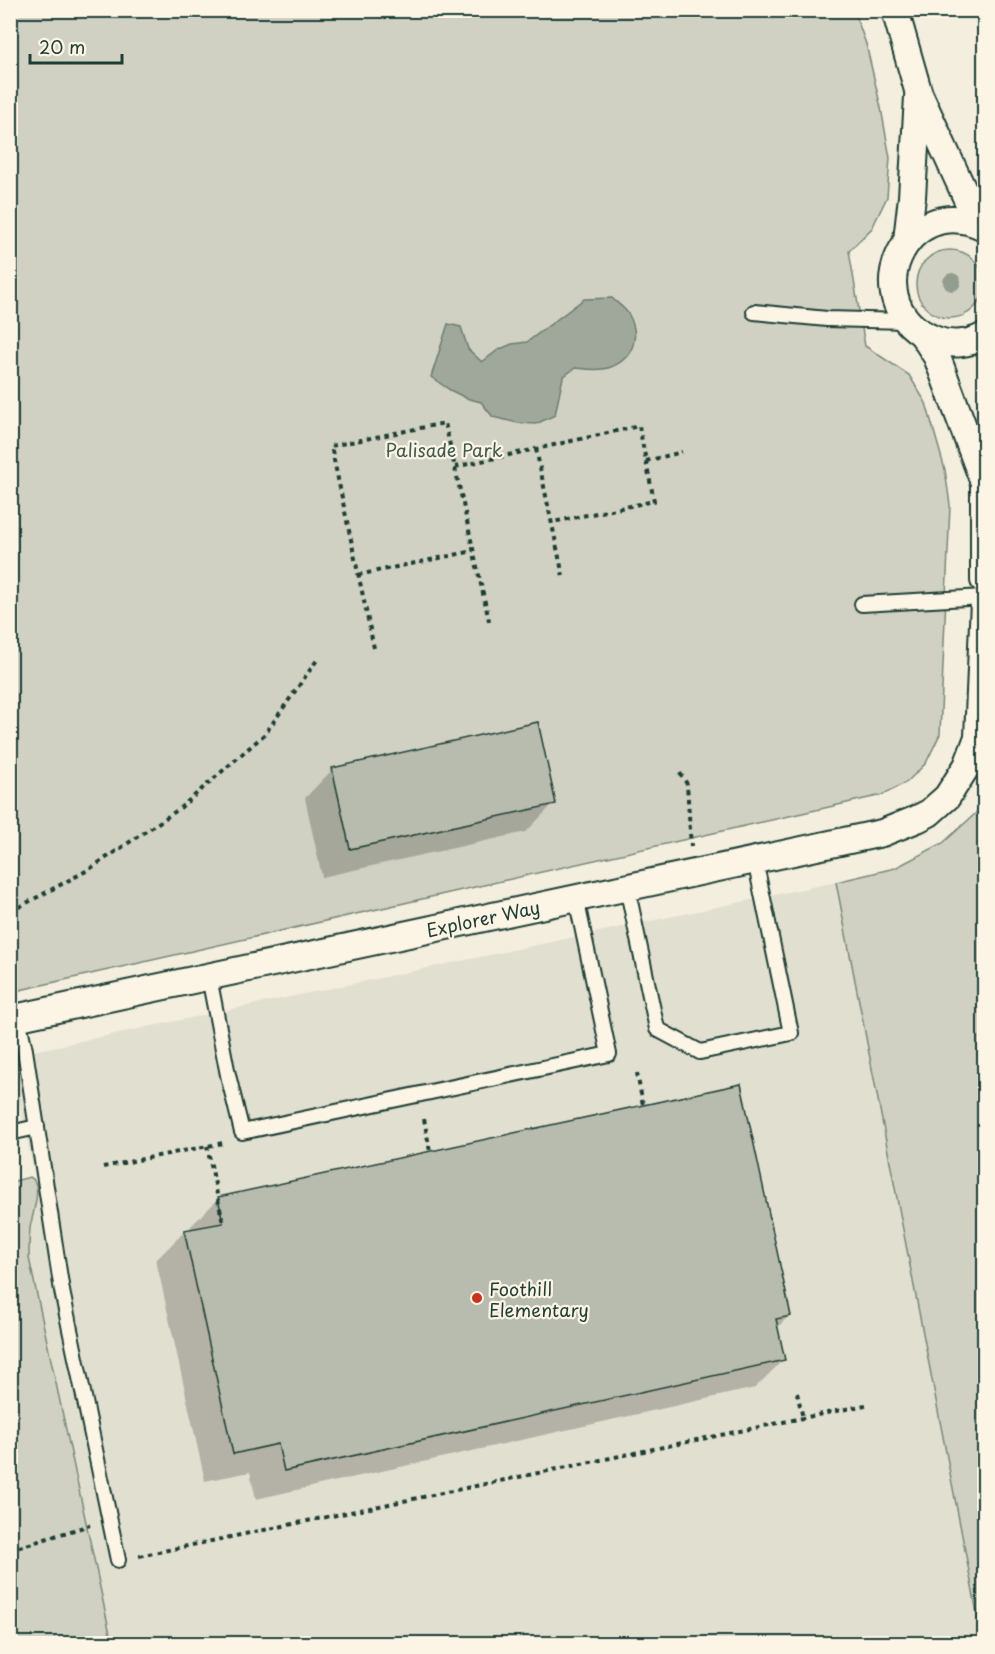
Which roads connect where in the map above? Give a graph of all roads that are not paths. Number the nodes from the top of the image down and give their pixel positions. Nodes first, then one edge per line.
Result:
1 (895, 10) edge
2 (919, 94) junction
3 (981, 225) edge
4 (907, 240) junction
5 (754, 312) dead end
6 (914, 328) junction
7 (984, 336) edge
8 (984, 473) edge
9 (984, 580) edge
10 (984, 599) edge
11 (862, 604) dead end
12 (755, 860) junction
13 (627, 887) junction
14 (576, 898) junction
15 (209, 977) junction
16 (14, 1019) edge
17 (37, 1127) junction
18 (10, 1133) edge
19 (118, 1560) road end

1 - 2 street
2 - 3 street
2 - 4 street
3 - 4 street
4 - 6 street
5 - 6 lane
6 - 7 street
6 - 8 street
8 - 9 street
10 - 11 lane
10 - 12 street, Explorer Way
12 - 13 street, Explorer Way
12 - 13 lane
13 - 14 street, Explorer Way
14 - 15 street, Explorer Way
14 - 15 lane
15 - 16 street, Explorer Way
16 - 17 lane
17 - 18 lane
17 - 19 lane

